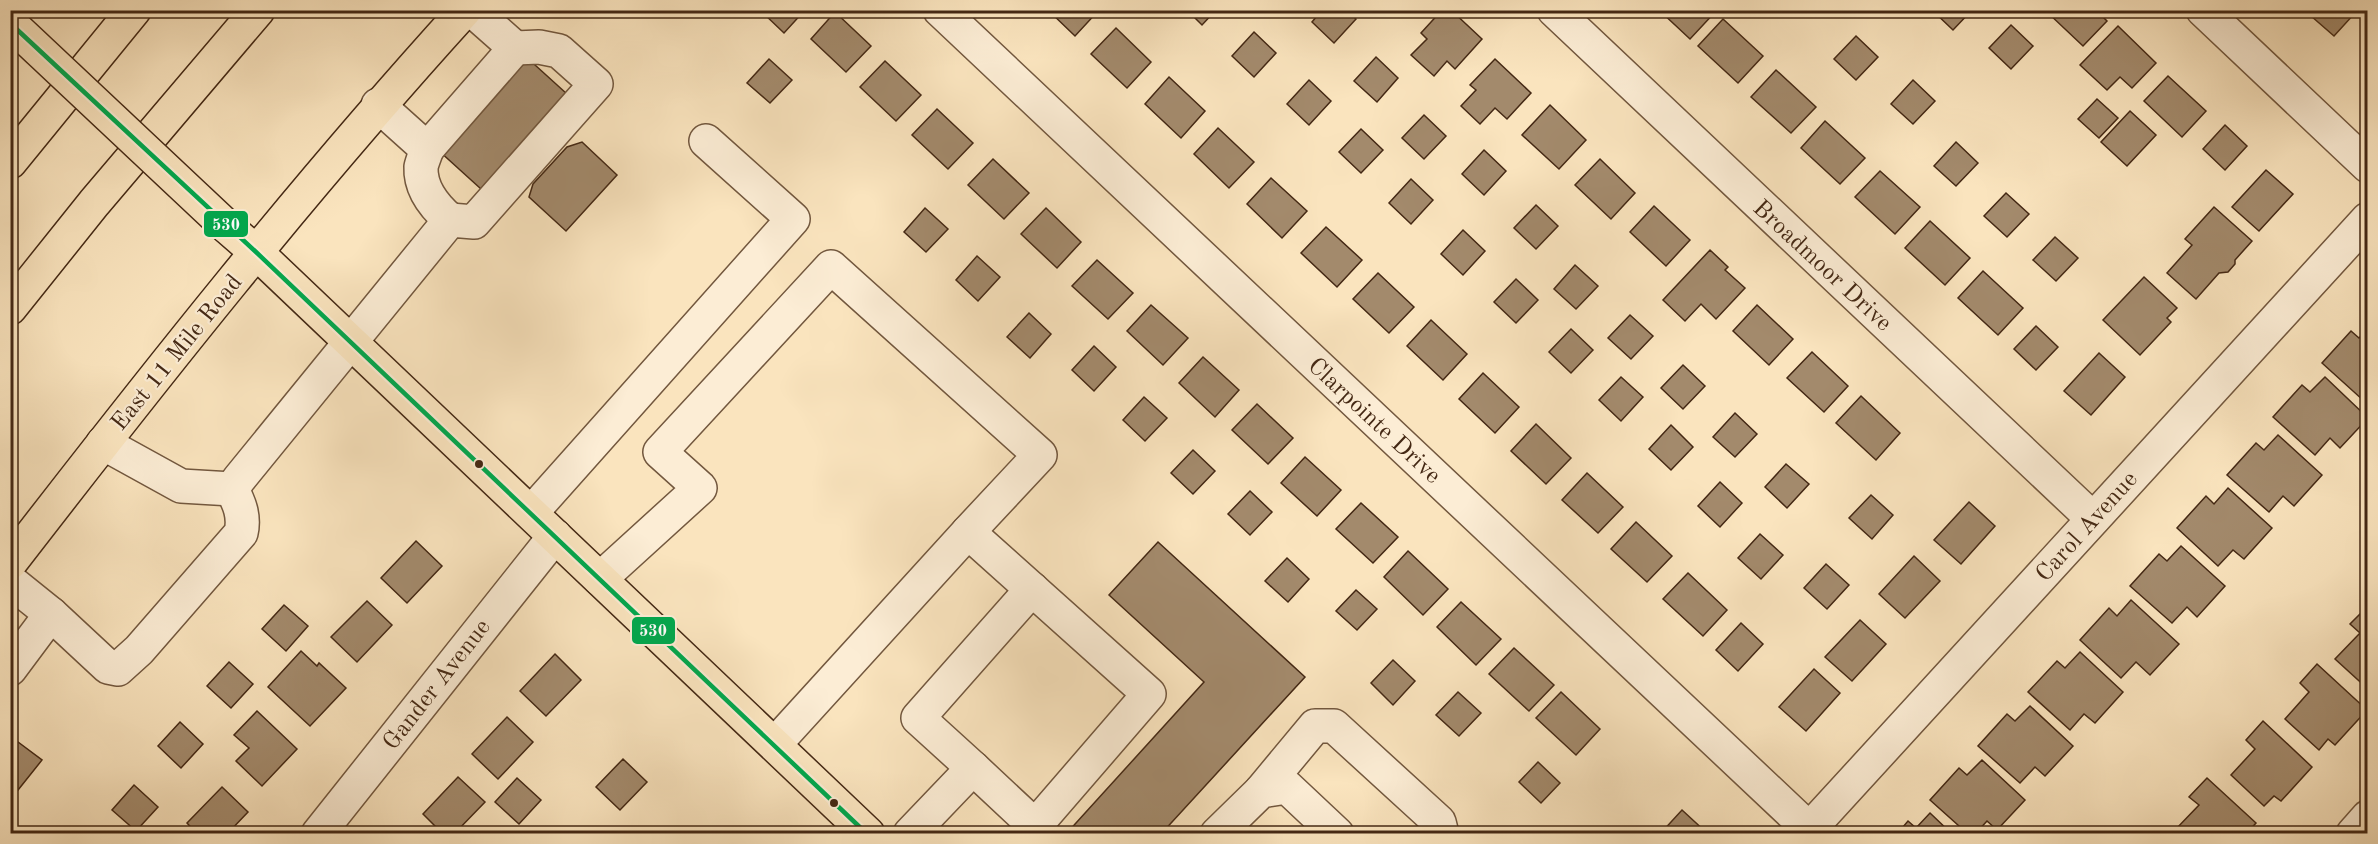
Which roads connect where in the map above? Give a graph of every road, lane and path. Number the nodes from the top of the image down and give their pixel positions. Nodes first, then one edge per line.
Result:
1 (134, 10) edge
2 (258, 10) edge
3 (465, 10) edge
4 (472, 10) edge
5 (940, 10) edge
6 (1554, 10) edge
7 (2203, 10) edge
8 (10, 23) edge
9 (515, 48) junction
10 (378, 105) junction
11 (706, 141) dead end
12 (427, 149) junction
13 (10, 162) edge
14 (2367, 165) edge
15 (2367, 219) edge
16 (450, 220) junction
17 (256, 252) junction
18 (10, 308) edge
19 (351, 343) junction
20 (103, 443) junction
21 (232, 489) junction
22 (531, 513) junction
23 (2093, 519) junction
24 (968, 532) junction
25 (555, 536) junction
26 (10, 563) edge
27 (600, 579) junction
28 (10, 580) edge
29 (1032, 589) junction
30 (51, 614) junction
31 (10, 669) edge
32 (775, 744) junction
33 (973, 768) junction
34 (1261, 791) junction
35 (2367, 817) edge
36 (1039, 830) edge
37 (1807, 831) edge
38 (318, 834) edge
39 (868, 834) edge
40 (910, 834) edge
41 (1217, 834) edge
42 (1337, 834) edge
43 (1442, 834) edge
44 (2352, 834) edge

1 - 13 main road
2 - 18 main road
3 - 10 main road, East 11 Mile Road
4 - 9 street
5 - 37 street, Clarpointe Drive
6 - 23 street, Broadmoor Drive
7 - 14 street
8 - 17 main road, bridge
9 - 12 street
9 - 16 street
10 - 12 street
10 - 17 main road, East 11 Mile Road
11 - 22 street
12 - 16 street
15 - 23 street, Carol Avenue
16 - 19 street
17 - 19 main road
17 - 20 main road, East 11 Mile Road
19 - 21 street
19 - 22 main road
20 - 21 street
20 - 26 main road, East 11 Mile Road
21 - 30 street
22 - 25 main road
23 - 37 street, Carol Avenue
24 - 27 street
24 - 29 street
24 - 32 street
25 - 27 main road
25 - 38 street, Gander Avenue
27 - 32 main road
28 - 30 street
29 - 33 street
29 - 36 street
30 - 31 street
32 - 39 main road
33 - 36 street
33 - 40 street
34 - 41 street
34 - 42 street
34 - 43 street
35 - 44 street

